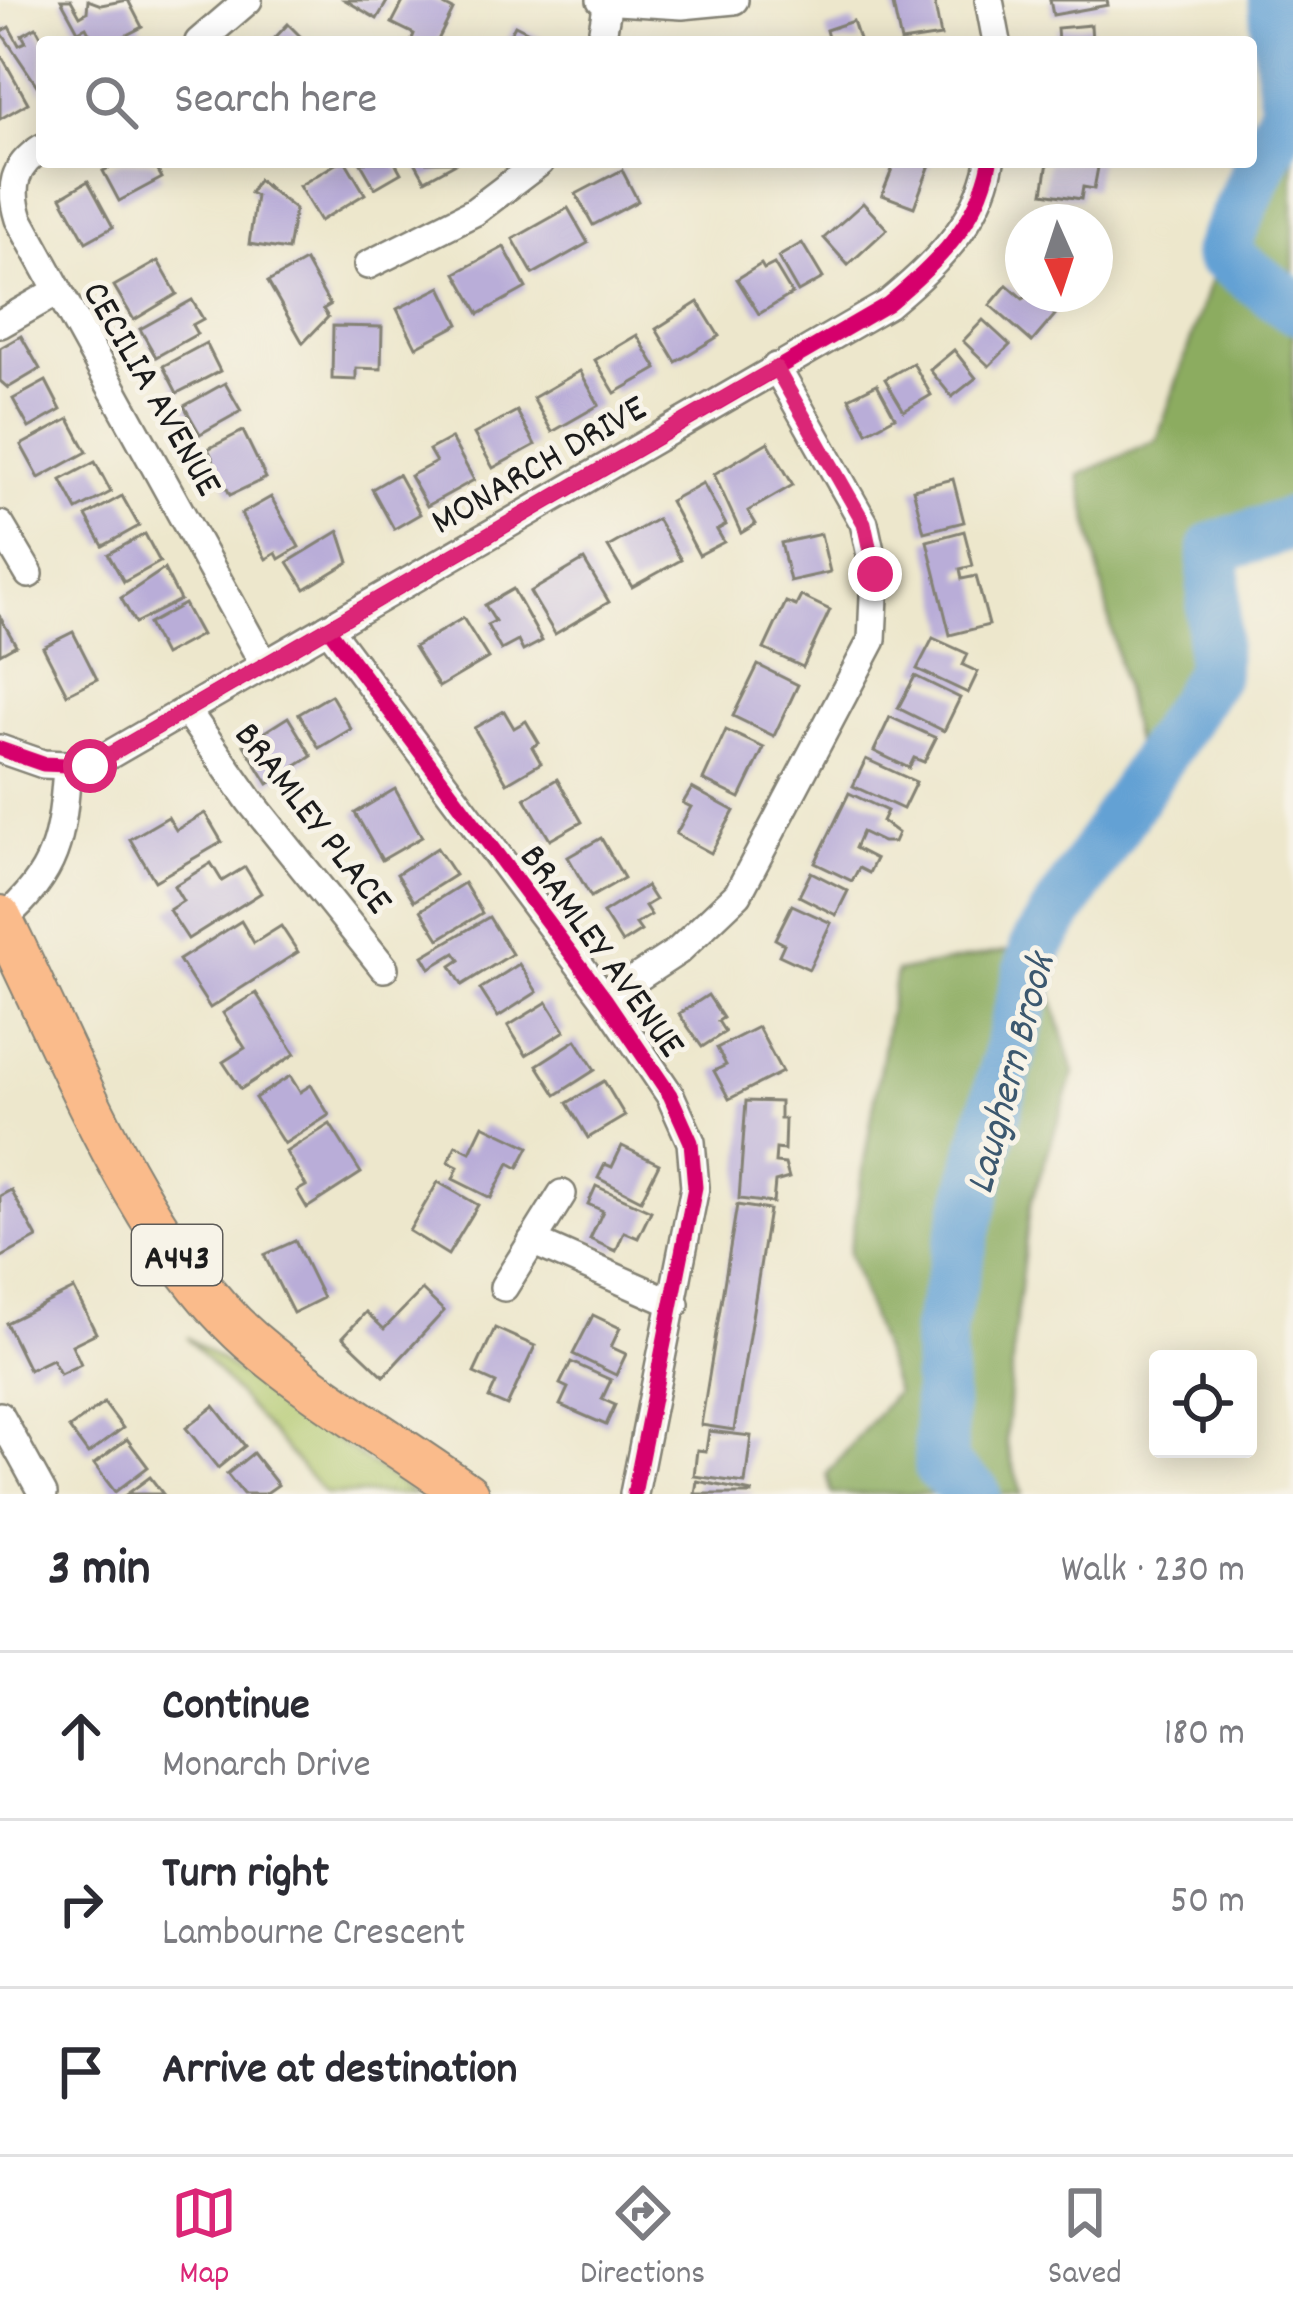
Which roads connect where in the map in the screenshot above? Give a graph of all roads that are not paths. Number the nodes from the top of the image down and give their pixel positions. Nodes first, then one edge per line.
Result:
1 (248, 0) edge
2 (734, 0) edge
3 (989, 0) edge
4 (605, 1) edge
5 (206, 36) edge
6 (602, 36) edge
7 (996, 36) edge
8 (36, 153) edge
9 (532, 168) edge
10 (988, 168) edge
11 (368, 265) dead end
12 (56, 292) junction
13 (0, 324) edge
14 (776, 368) junction
15 (0, 525) edge
16 (29, 574) dead end
17 (328, 628) junction
18 (265, 666) junction
19 (186, 710) junction
20 (0, 749) edge
21 (68, 768) junction
22 (1, 918) edge
23 (385, 968) dead end
24 (605, 999) junction
25 (562, 1194) dead end
26 (532, 1241) junction
27 (504, 1288) dead end
28 (675, 1304) junction
29 (0, 1416) edge
30 (43, 1494) edge
31 (466, 1494) edge
32 (634, 1494) edge

1 - 5 street
2 - 4 street
3 - 7 street
4 - 6 street
8 - 12 street, CECILIA AVENUE
9 - 11 street
10 - 14 street, MONARCH DRIVE
12 - 13 street
12 - 18 street, CECILIA AVENUE
14 - 17 street, MONARCH DRIVE
14 - 24 street
15 - 16 street
17 - 18 street, MONARCH DRIVE
17 - 24 street, BRAMLEY AVENUE
18 - 19 street, MONARCH DRIVE
19 - 21 street, MONARCH DRIVE
19 - 23 street, BRAMLEY PLACE
20 - 21 street
21 - 22 street
22 - 31 main road, A443
24 - 28 street, BRAMLEY AVENUE
25 - 26 street
26 - 27 street
26 - 28 street
28 - 32 street, BRAMLEY AVENUE
29 - 30 street

